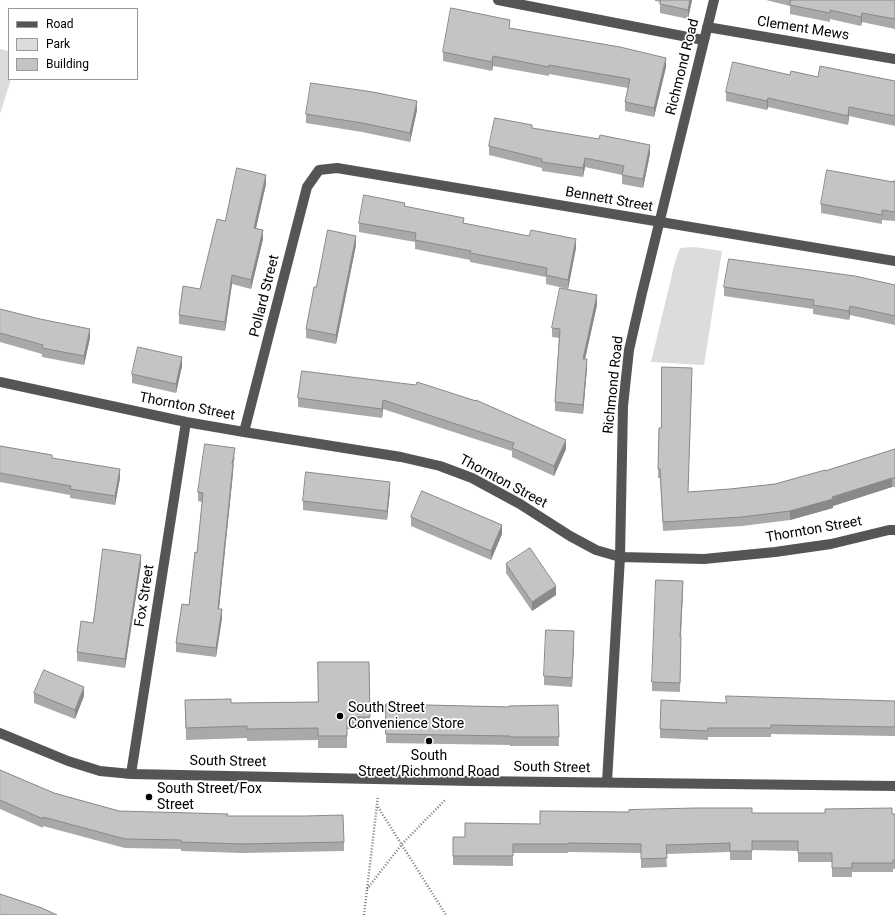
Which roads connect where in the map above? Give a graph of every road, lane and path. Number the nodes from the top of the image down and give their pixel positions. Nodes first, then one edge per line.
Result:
1 (498, 0) edge
2 (714, 0) edge
3 (707, 28) junction
4 (703, 40) junction
5 (895, 59) edge
6 (319, 170) joint
7 (660, 222) junction
8 (895, 261) edge
9 (0, 382) edge
10 (186, 422) junction
11 (244, 432) junction
12 (895, 530) edge
13 (620, 557) junction
14 (0, 733) edge
15 (131, 774) junction
16 (380, 779) junction
17 (465, 780) junction
18 (607, 782) junction
19 (895, 786) edge
20 (377, 806) junction
21 (402, 844) junction
22 (368, 889) junction
23 (364, 915) edge
24 (446, 915) edge

1 - 4 street
2 - 3 street, Richmond Road
3 - 4 street, Richmond Road
3 - 5 street, Clement Mews
4 - 7 street, Richmond Road
6 - 7 street, Bennett Street
6 - 11 street, Pollard Street
7 - 8 street, Bennett Street
7 - 13 street, Richmond Road
9 - 10 street, Thornton Street
10 - 11 street, Thornton Street
10 - 15 street, Fox Street
11 - 13 street, Thornton Street
12 - 13 street, Thornton Street
13 - 18 street, Richmond Road
14 - 15 street, South Street
15 - 16 street, South Street
16 - 17 street, South Street
16 - 20 path
17 - 18 street, South Street
17 - 21 path
18 - 19 street, South Street
20 - 21 path
20 - 22 path
21 - 22 path
21 - 24 path
22 - 23 path

